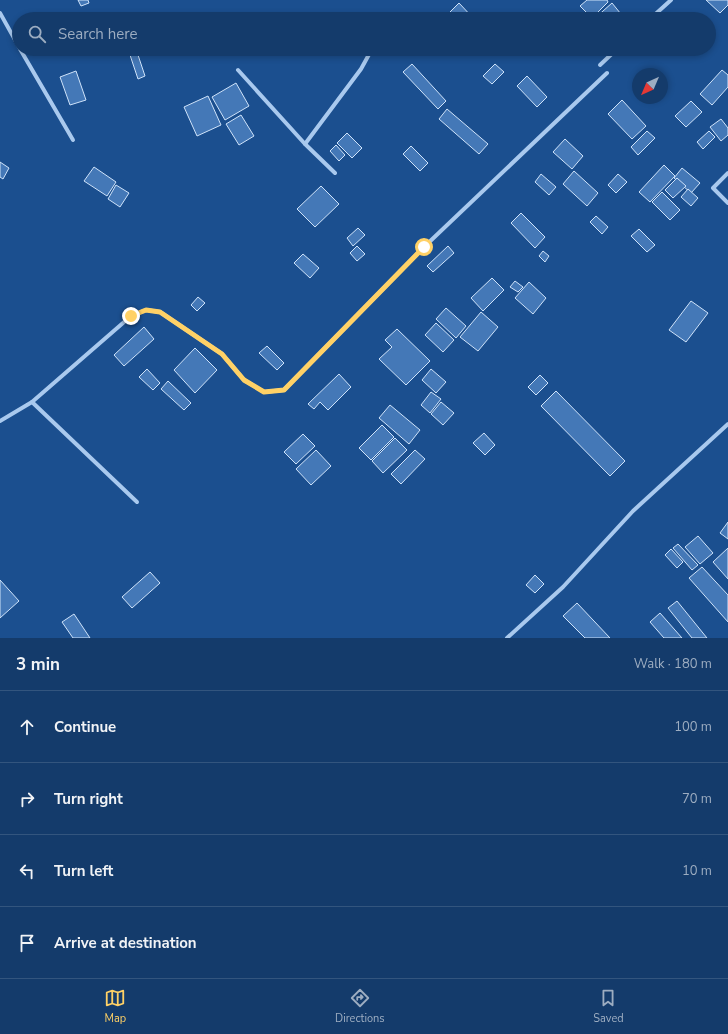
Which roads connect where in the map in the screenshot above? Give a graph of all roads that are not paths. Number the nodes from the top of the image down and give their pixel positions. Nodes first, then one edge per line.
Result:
1 (671, 0) edge
2 (658, 12) edge
3 (0, 14) edge
4 (12, 34) edge
5 (25, 56) edge
6 (368, 56) edge
7 (610, 56) edge
8 (600, 65) dead end
9 (238, 70) dead end
10 (607, 73) dead end
11 (73, 140) dead end
12 (305, 144) junction
13 (335, 173) dead end
14 (728, 173) edge
15 (728, 203) edge
16 (32, 402) junction
17 (0, 421) edge
18 (728, 424) edge
19 (137, 502) dead end
20 (507, 638) edge

1 - 2 street
3 - 4 street
5 - 11 street
6 - 12 street
7 - 8 street
9 - 12 street
10 - 16 street
12 - 13 street
14 - 15 street
16 - 17 street
16 - 19 street
18 - 20 street

